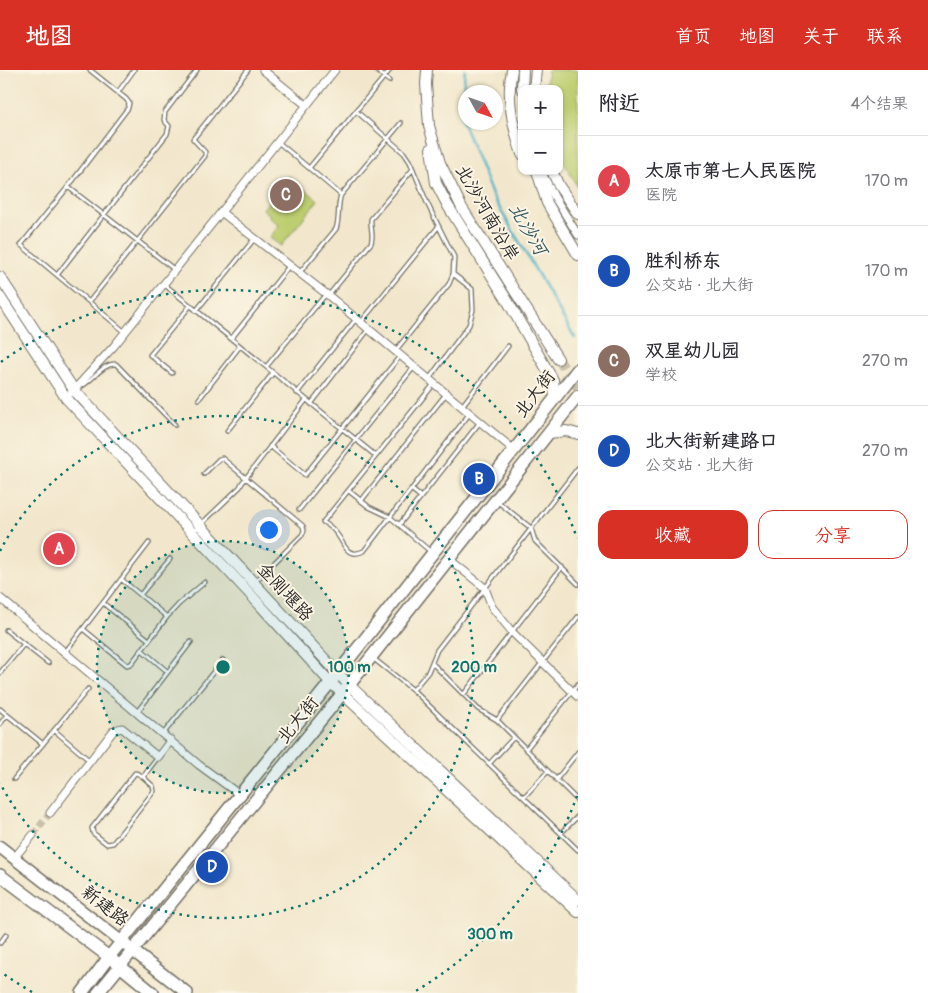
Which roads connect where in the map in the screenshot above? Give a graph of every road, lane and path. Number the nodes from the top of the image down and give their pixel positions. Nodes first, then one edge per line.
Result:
1 (90, 70) edge
2 (134, 70) edge
3 (197, 70) edge
4 (248, 70) edge
5 (262, 70) edge
6 (335, 70) edge
7 (376, 70) edge
8 (390, 70) edge
9 (427, 70) edge
10 (512, 70) edge
11 (523, 70) edge
12 (536, 70) edge
13 (384, 77) junction
14 (389, 81) dead end
15 (522, 85) edge
16 (534, 85) edge
17 (118, 92) junction
18 (306, 105) junction
19 (356, 111) junction
20 (401, 123) dead end
21 (429, 126) junction
22 (388, 139) junction
23 (277, 142) junction
24 (518, 144) edge
25 (309, 168) junction
26 (413, 169) junction
27 (532, 175) edge
28 (538, 175) edge
29 (544, 175) edge
30 (554, 175) edge
31 (68, 187) junction
32 (342, 195) junction
33 (547, 202) junction
34 (221, 212) junction
35 (578, 214) edge
36 (104, 215) junction
37 (438, 227) junction
38 (578, 235) edge
39 (255, 238) junction
40 (137, 241) junction
41 (578, 255) edge
42 (290, 264) junction
43 (175, 270) junction
44 (300, 272) junction
45 (453, 274) junction
46 (57, 275) junction
47 (0, 277) edge
48 (163, 284) junction
49 (327, 294) junction
50 (0, 297) edge
51 (89, 302) junction
52 (190, 306) junction
53 (196, 310) junction
54 (359, 320) junction
55 (369, 329) junction
56 (125, 332) junction
57 (231, 339) junction
58 (240, 346) junction
59 (508, 346) dead end
60 (398, 353) junction
61 (558, 358) tunnel mouth
62 (266, 367) junction
63 (414, 367) junction
64 (578, 369) edge
65 (172, 373) dead end
66 (272, 373) junction
67 (432, 381) junction
68 (74, 390) junction
69 (297, 393) junction
70 (446, 394) junction
71 (578, 396) edge
72 (555, 397) junction
73 (66, 398) junction
74 (199, 398) dead end
75 (306, 400) junction
76 (311, 404) junction
77 (462, 406) junction
78 (470, 413) junction
79 (480, 422) junction
80 (175, 425) dead end
81 (342, 429) junction
82 (227, 431) dead end
83 (549, 433) junction
84 (578, 434) edge
85 (356, 440) junction
86 (270, 446) junction
87 (514, 450) junction
88 (376, 456) junction
89 (578, 468) edge
90 (204, 474) dead end
91 (245, 478) junction
92 (411, 489) junction
93 (348, 490) junction
94 (421, 497) junction
95 (495, 500) junction
96 (361, 501) junction
97 (299, 510) dead end
98 (390, 517) junction
99 (201, 525) junction
100 (399, 525) junction
101 (531, 528) junction
102 (192, 532) junction
103 (149, 543) dead end
104 (432, 553) junction
105 (170, 559) dead end
106 (449, 559) junction
107 (562, 567) junction
108 (121, 579) junction
109 (205, 582) dead end
110 (254, 582) junction
111 (578, 584) edge
112 (485, 588) junction
113 (140, 595) junction
114 (0, 598) edge
115 (103, 603) junction
116 (578, 616) edge
117 (167, 617) junction
118 (83, 629) junction
119 (6, 630) dead end
120 (512, 632) junction
121 (149, 640) junction
122 (191, 642) dead end
123 (24, 644) junction
124 (142, 650) junction
125 (66, 651) junction
126 (371, 657) junction
127 (223, 660) dead end
128 (542, 662) junction
129 (48, 663) dead end
130 (432, 663) junction
131 (168, 672) junction
132 (0, 673) edge
133 (334, 678) junction
134 (578, 684) edge
135 (88, 689) dead end
136 (346, 689) junction
137 (413, 690) junction
138 (572, 691) junction
139 (464, 694) junction
140 (578, 697) edge
141 (0, 709) edge
142 (137, 712) junction
143 (7, 715) junction
144 (496, 720) junction
145 (0, 724) edge
146 (54, 730) junction
147 (163, 734) junction
148 (514, 737) junction
149 (171, 740) junction
150 (42, 744) junction
151 (526, 750) junction
152 (578, 752) edge
153 (158, 757) junction
154 (90, 761) junction
155 (489, 764) junction
156 (548, 772) junction
157 (143, 777) junction
158 (14, 779) dead end
159 (556, 780) junction
160 (240, 795) junction
161 (524, 797) junction
162 (578, 802) edge
163 (50, 813) tunnel mouth
164 (578, 816) edge
165 (561, 833) junction
166 (33, 835) tunnel mouth
167 (0, 847) edge
168 (578, 850) edge
169 (14, 858) junction
170 (0, 875) edge
171 (578, 900) edge
172 (578, 912) edge
173 (6, 935) dead end
174 (122, 942) junction
175 (0, 943) edge
176 (132, 950) junction
177 (109, 957) junction
178 (118, 966) junction
179 (82, 993) edge
180 (98, 993) edge
181 (153, 993) edge
182 (188, 993) edge

1 - 17 lane
2 - 17 lane
3 - 36 lane
4 - 40 lane
5 - 18 street
6 - 18 street
7 - 13 lane
8 - 13 lane
9 - 21 main road, 北沙河南沿岸
10 - 24 main road
11 - 15 main road
12 - 16 main road
13 - 14 lane
13 - 19 lane
17 - 31 lane
18 - 23 street
19 - 22 lane
19 - 25 lane
20 - 22 lane
21 - 61 main road, 北沙河南沿岸
21 - 72 main road
22 - 26 lane
22 - 32 lane
23 - 25 lane
23 - 34 street
25 - 32 lane
26 - 37 lane
26 - 49 lane
27 - 33 main road
28 - 33 main road
29 - 38 street
30 - 35 main road
31 - 36 lane
31 - 46 lane
32 - 44 lane
33 - 41 main road
34 - 39 street
34 - 43 street
36 - 40 lane
36 - 46 lane
37 - 45 lane
37 - 54 lane
39 - 42 street
39 - 53 lane
40 - 43 lane
40 - 51 lane
42 - 44 street
42 - 57 lane
43 - 48 street
44 - 49 street
45 - 60 lane
45 - 67 lane
46 - 51 lane
47 - 68 main road, 金刚堰路
48 - 52 lane
48 - 56 street
49 - 54 street
49 - 62 lane
50 - 73 main road
51 - 56 lane
52 - 53 lane
52 - 65 lane
53 - 57 lane
54 - 55 street
54 - 69 lane
55 - 60 street
55 - 76 lane
56 - 68 street
57 - 58 lane
58 - 62 lane
58 - 74 lane
59 - 77 lane
60 - 63 street
60 - 81 lane
62 - 66 lane
63 - 67 street
63 - 85 lane
64 - 72 main road, 北大街
66 - 69 lane
66 - 82 lane
67 - 70 street
67 - 88 lane
68 - 73 street
68 - 80 lane
68 - 99 main road, 金刚堰路
69 - 75 lane
70 - 77 street
70 - 96 lane
71 - 83 main road, 北大街
72 - 87 main road, 北大街
73 - 102 main road
75 - 76 lane
75 - 86 lane
76 - 81 lane
77 - 78 street
78 - 79 street
78 - 92 lane
79 - 87 street
79 - 94 lane
81 - 85 lane
81 - 86 lane
83 - 84 main road
83 - 95 main road, 北大街
85 - 88 lane
85 - 97 lane
86 - 91 lane
87 - 104 main road, 北大街
88 - 93 lane
89 - 101 lane
90 - 91 lane
91 - 99 lane
91 - 110 lane
92 - 94 lane
92 - 98 lane
93 - 96 lane
93 - 98 lane
94 - 100 lane
95 - 101 lane
95 - 106 main road, 北大街
96 - 98 lane
98 - 100 lane
99 - 102 lane
99 - 110 main road, 金刚堰路
100 - 104 lane
101 - 107 lane
101 - 112 lane
102 - 133 main road
103 - 108 lane
104 - 133 main road, 北大街
105 - 113 lane
106 - 112 street
106 - 126 main road, 北大街
107 - 111 lane
107 - 120 lane
108 - 113 lane
108 - 115 lane
109 - 117 lane
110 - 133 main road, 金刚堰路
112 - 120 street
112 - 130 lane
113 - 117 lane
114 - 125 street
115 - 118 lane
115 - 121 lane
116 - 128 lane
117 - 121 lane
118 - 124 lane
118 - 125 lane
119 - 123 lane
120 - 128 street
120 - 139 lane
121 - 124 lane
122 - 131 lane
123 - 129 lane
123 - 132 lane
124 - 131 lane
125 - 142 street
126 - 136 main road, 北大街
126 - 137 lane
127 - 147 lane
128 - 138 street
128 - 144 lane
130 - 137 lane
130 - 139 lane
131 - 142 lane
133 - 136 main road, 金刚堰路
133 - 160 main road, 北大街
134 - 138 lane
135 - 146 lane
136 - 171 main road, 金刚堰路
136 - 172 main road
136 - 176 main road, 北大街
137 - 155 lane
138 - 140 street
138 - 151 lane
139 - 144 lane
141 - 143 lane
142 - 147 street
143 - 145 lane
143 - 150 lane
144 - 148 lane
146 - 150 lane
146 - 154 lane
147 - 149 street
148 - 151 lane
148 - 155 lane
149 - 153 street
149 - 160 street
150 - 158 lane
151 - 156 lane
152 - 159 lane
153 - 154 street
153 - 157 lane
154 - 163 street
155 - 161 lane
156 - 159 lane
156 - 161 lane
157 - 157 lane
159 - 162 lane
160 - 174 main road, 北大街
161 - 165 lane
164 - 165 lane
165 - 168 lane
166 - 169 street
167 - 169 main road, 新建路
169 - 174 main road, 新建路
170 - 177 main road
173 - 175 lane
174 - 176 main road, 新建路
174 - 177 main road, 北大街
176 - 178 main road, 北大街
176 - 182 main road, 新建路
177 - 178 main road
177 - 179 main road, 北大街
178 - 180 main road, 北大街
178 - 181 main road

